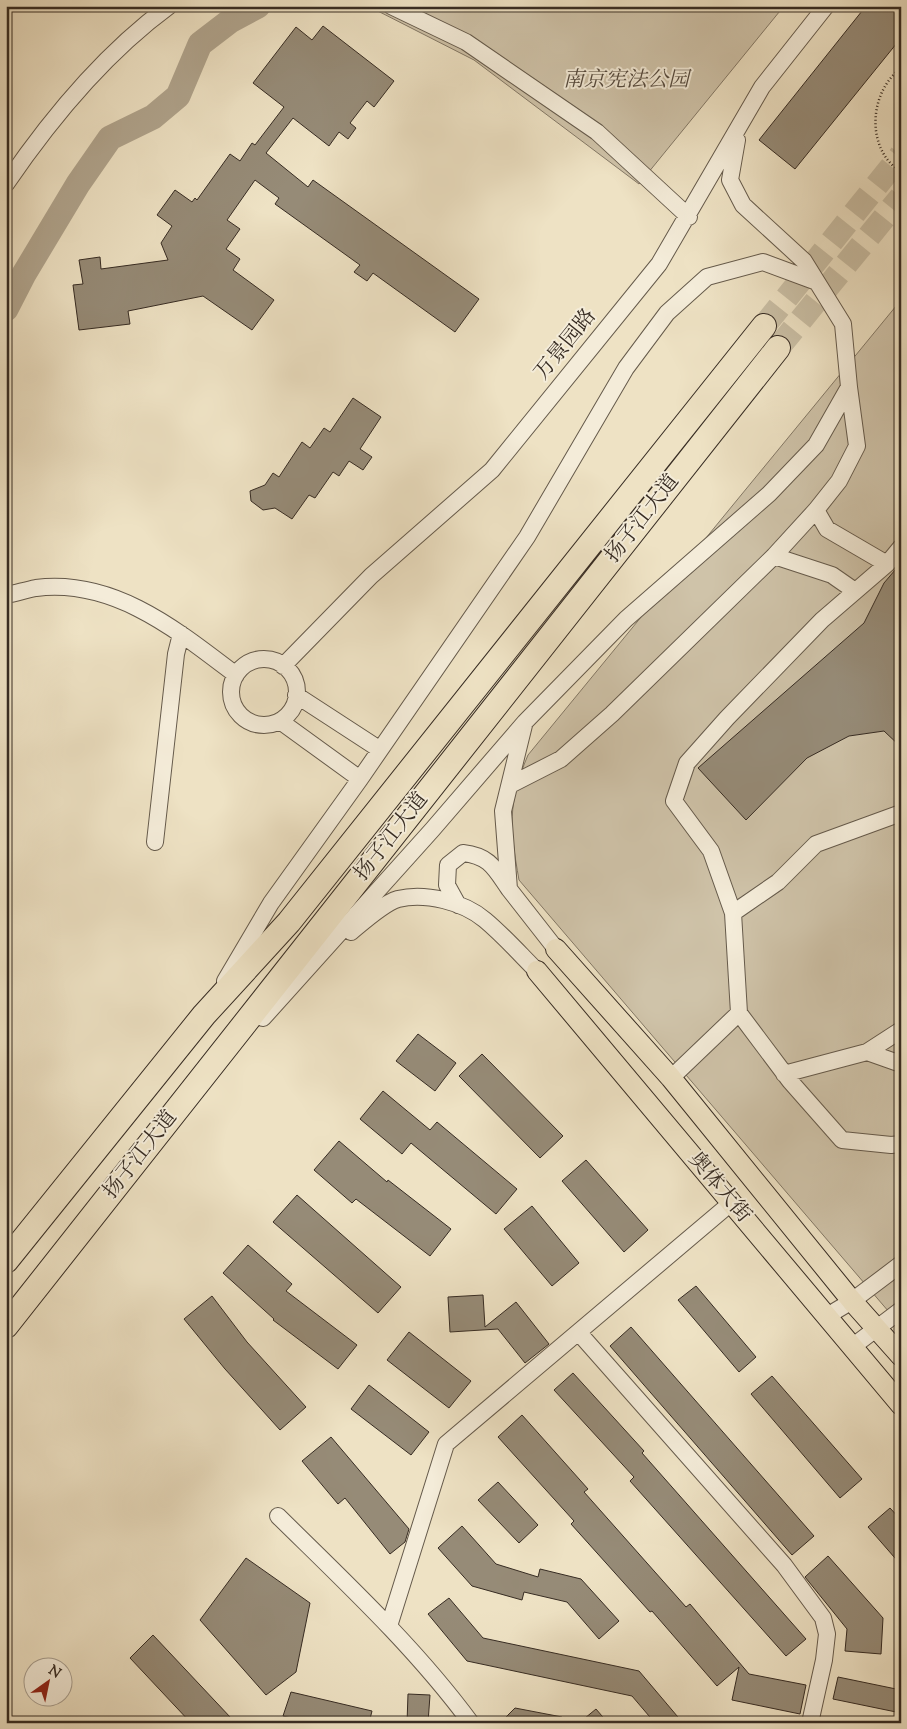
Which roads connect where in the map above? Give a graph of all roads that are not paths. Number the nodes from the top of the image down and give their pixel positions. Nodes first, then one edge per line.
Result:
1 (169, 6) edge
2 (391, 6) edge
3 (826, 6) edge
4 (739, 128) junction
5 (6, 184) edge
6 (688, 217) junction
7 (817, 282) junction
8 (764, 326) tunnel mouth
9 (778, 348) tunnel mouth
10 (849, 387) junction
11 (816, 510) junction
12 (901, 547) edge
13 (774, 556) junction
14 (887, 564) junction
15 (855, 591) junction
16 (6, 595) edge
17 (180, 634) junction
18 (283, 666) junction
19 (236, 675) junction
20 (296, 695) junction
21 (280, 721) junction
22 (525, 722) junction
23 (380, 749) junction
24 (360, 779) junction
25 (510, 784) junction
26 (901, 812) edge
27 (155, 842) dead end
28 (510, 889) junction
29 (458, 905) junction
30 (733, 912) junction
31 (556, 949) joint
32 (537, 971) joint
33 (295, 981) junction
34 (739, 1013) junction
35 (204, 1015) junction
36 (901, 1030) edge
37 (867, 1052) junction
38 (901, 1064) edge
39 (784, 1074) junction
40 (671, 1078) junction
41 (901, 1144) edge
42 (139, 1158) junction
43 (731, 1202) junction
44 (6, 1260) edge
45 (901, 1264) edge
46 (852, 1301) junction
47 (901, 1310) edge
48 (827, 1316) junction
49 (6, 1326) edge
50 (877, 1328) junction
51 (579, 1332) junction
52 (852, 1347) junction
53 (901, 1356) edge
54 (901, 1405) edge
55 (278, 1516) dead end
56 (389, 1626) junction
57 (471, 1723) edge
58 (810, 1723) edge

1 - 5 street
2 - 6 street
3 - 4 street, 万景园路
4 - 6 street, 万景园路
4 - 7 street
6 - 18 street, 万景园路
7 - 10 street
7 - 23 street
8 - 35 highway, 扬子江大道
9 - 42 highway, 扬子江大道
10 - 11 street
10 - 22 street
11 - 13 street
11 - 14 street
12 - 14 street
13 - 15 street
13 - 25 street
14 - 15 street
15 - 30 street
16 - 17 street
17 - 19 street
17 - 27 street
18 - 19 street
18 - 20 street
19 - 21 street
20 - 21 street
20 - 23 street
21 - 24 street
22 - 25 street
22 - 33 street
23 - 24 street
24 - 35 street
25 - 28 street
26 - 30 street
28 - 29 street
28 - 31 street
29 - 32 street
29 - 33 street
30 - 34 street
31 - 40 main road, 奥体大街
32 - 43 main road, 奥体大街
33 - 42 street
34 - 39 street
34 - 40 street
35 - 44 highway, 扬子江大道
36 - 37 street
37 - 38 street
37 - 39 street
39 - 41 street
40 - 46 main road, 奥体大街
42 - 49 highway, 扬子江大道
43 - 48 main road, 奥体大街
43 - 51 street
45 - 46 street
46 - 48 street
46 - 50 main road, 奥体大街
47 - 50 street
48 - 52 main road, 奥体大街
50 - 52 street
50 - 53 main road, 奥体大街
51 - 56 street
51 - 58 street
52 - 54 main road, 奥体大街
55 - 56 street
56 - 57 street

